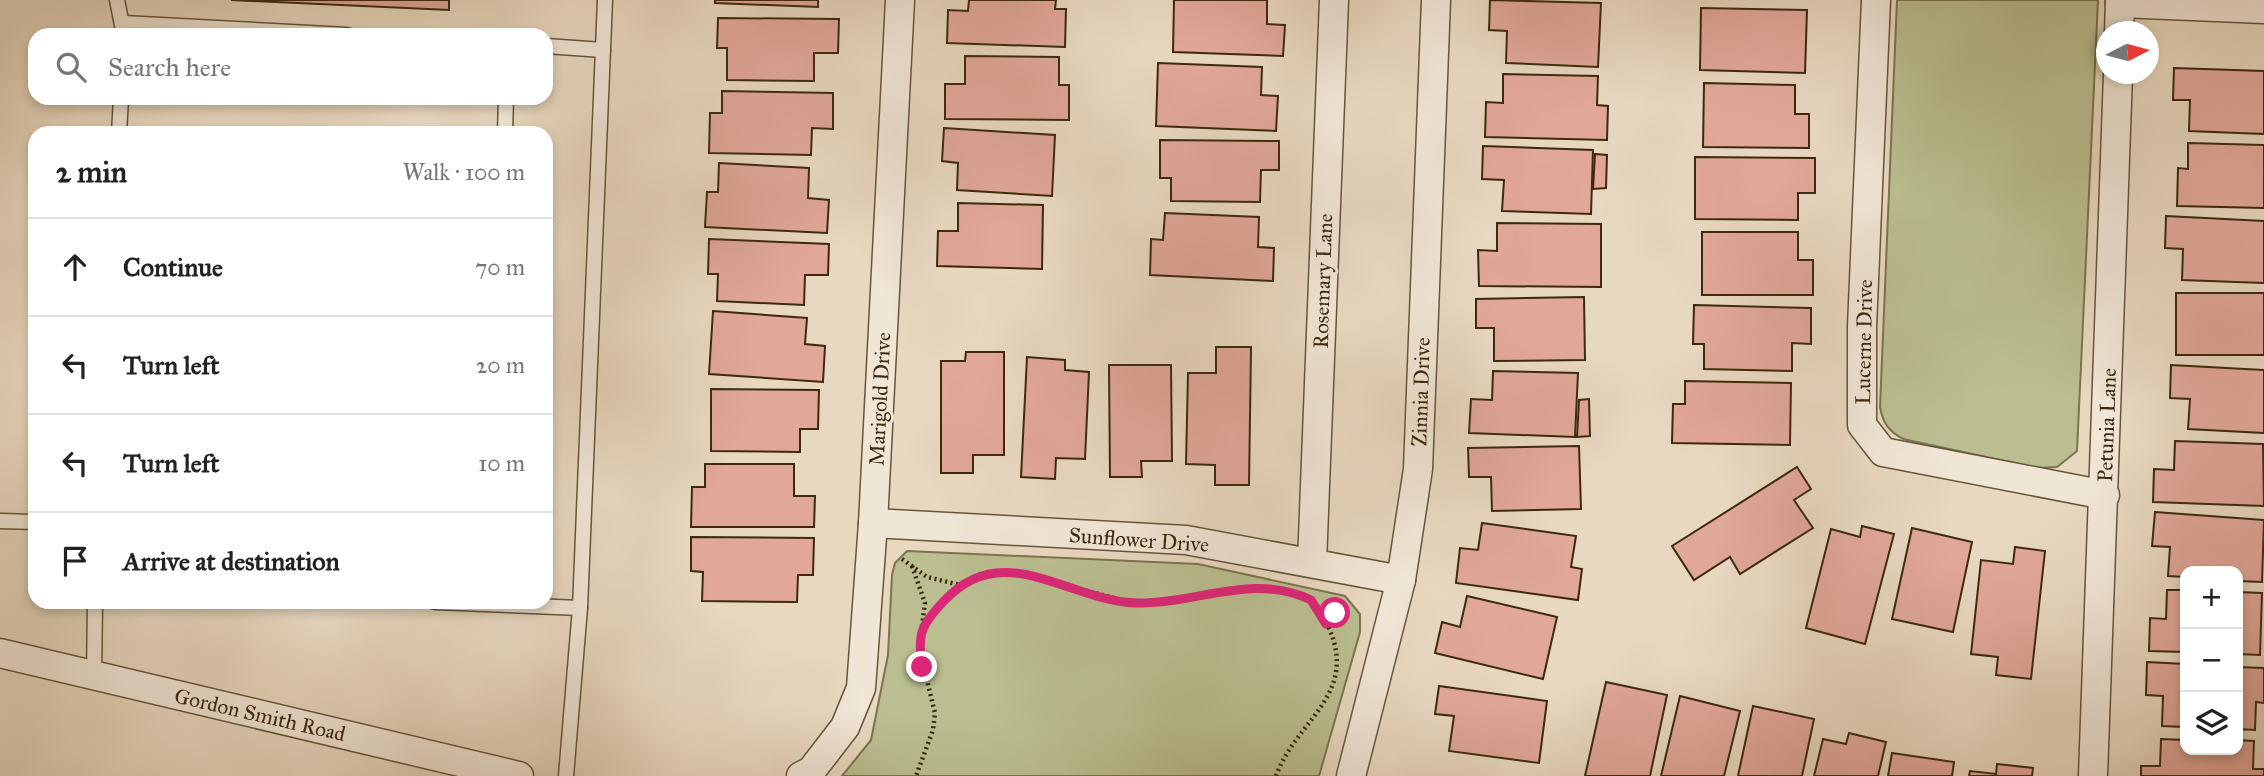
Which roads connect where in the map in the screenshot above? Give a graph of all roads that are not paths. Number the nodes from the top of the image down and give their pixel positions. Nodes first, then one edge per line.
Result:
1 (117, 0) edge
2 (605, 0) edge
3 (900, 0) edge
4 (1334, 0) edge
5 (1436, 0) edge
6 (1876, 0) edge
7 (2120, 1) edge
8 (2264, 9) edge
9 (2119, 21) edge
10 (123, 28) edge
11 (553, 46) edge
12 (603, 50) junction
13 (2118, 84) edge
14 (120, 105) edge
15 (506, 105) edge
16 (119, 126) edge
17 (505, 126) edge
18 (2105, 495) junction
19 (0, 521) edge
20 (28, 522) edge
21 (873, 523) junction
22 (1312, 563) junction
23 (1401, 580) junction
24 (553, 607) edge
25 (580, 608) junction
26 (95, 609) edge
27 (0, 653) edge
28 (94, 676) junction
29 (519, 776) edge
30 (566, 776) edge
31 (801, 776) edge
32 (1351, 776) edge
33 (2093, 776) edge

1 - 10 lane
2 - 12 lane
3 - 21 street, Marigold Drive
4 - 22 street, Rosemary Lane
5 - 23 street, Zinnia Drive
6 - 18 street, Lucerne Drive
7 - 8 street
7 - 9 street
11 - 12 lane
12 - 25 lane
13 - 18 street, Petunia Lane
14 - 16 lane
15 - 17 lane
18 - 33 street, Petunia Lane
19 - 20 lane
21 - 22 street, Sunflower Drive
21 - 31 street, Marigold Drive
22 - 23 street, Sunflower Drive
23 - 32 street, Zinnia Drive
24 - 25 lane
25 - 30 lane
26 - 28 lane
27 - 28 street, Gordon Smith Road
28 - 29 street, Gordon Smith Road

